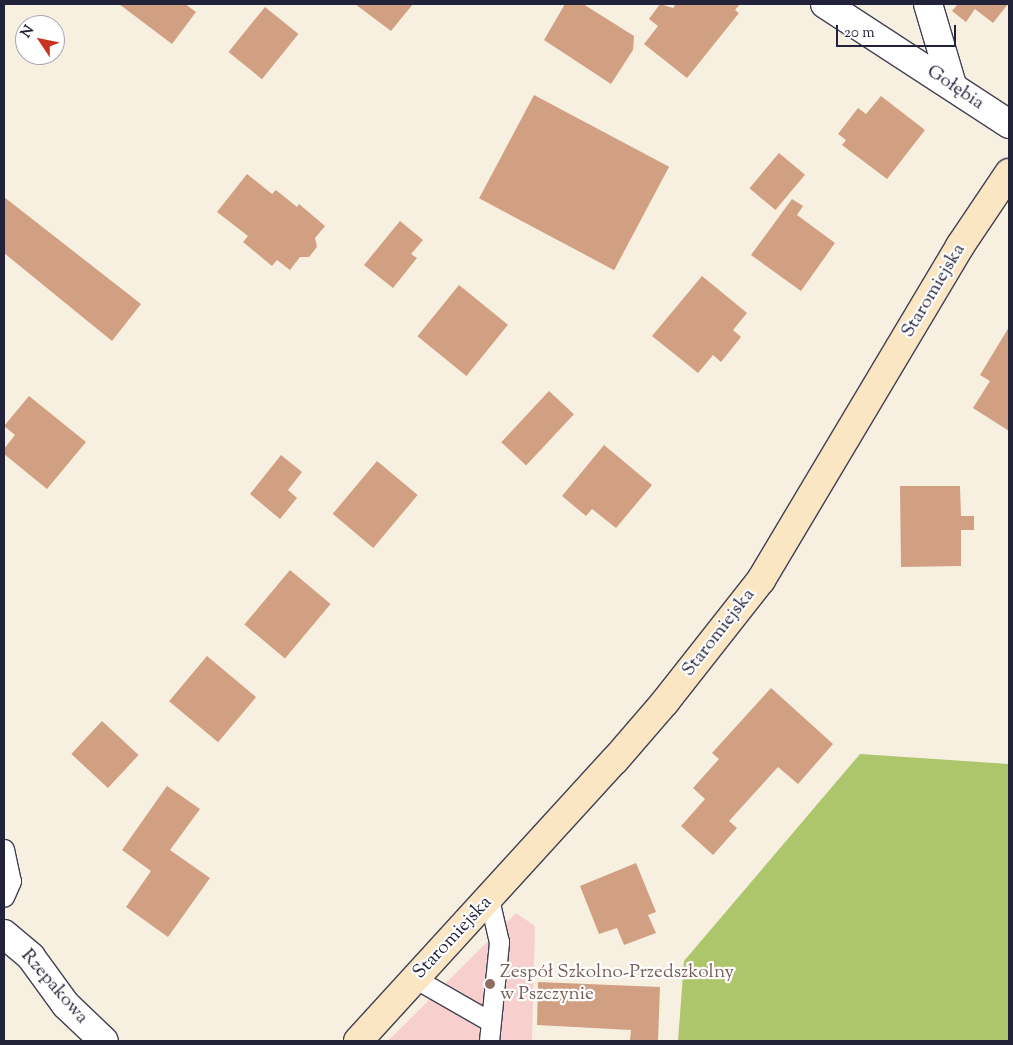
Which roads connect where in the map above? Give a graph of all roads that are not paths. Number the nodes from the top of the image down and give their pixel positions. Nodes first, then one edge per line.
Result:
1 (825, 4) edge
2 (928, 4) edge
3 (952, 85) junction
4 (1009, 124) edge
5 (1009, 173) edge
6 (4, 849) edge
7 (4, 897) edge
8 (489, 899) junction
9 (4, 934) edge
10 (416, 979) junction
11 (491, 1022) junction
12 (104, 1041) edge
13 (358, 1041) edge
14 (489, 1041) edge

1 - 3 street, Gołębia
2 - 3 street
3 - 4 street, Gołębia
5 - 8 street, Staromiejska
6 - 7 lane
8 - 10 street, Staromiejska
8 - 11 lane
9 - 12 street, Rzepakowa
10 - 11 lane
10 - 13 street, Staromiejska
11 - 14 lane

